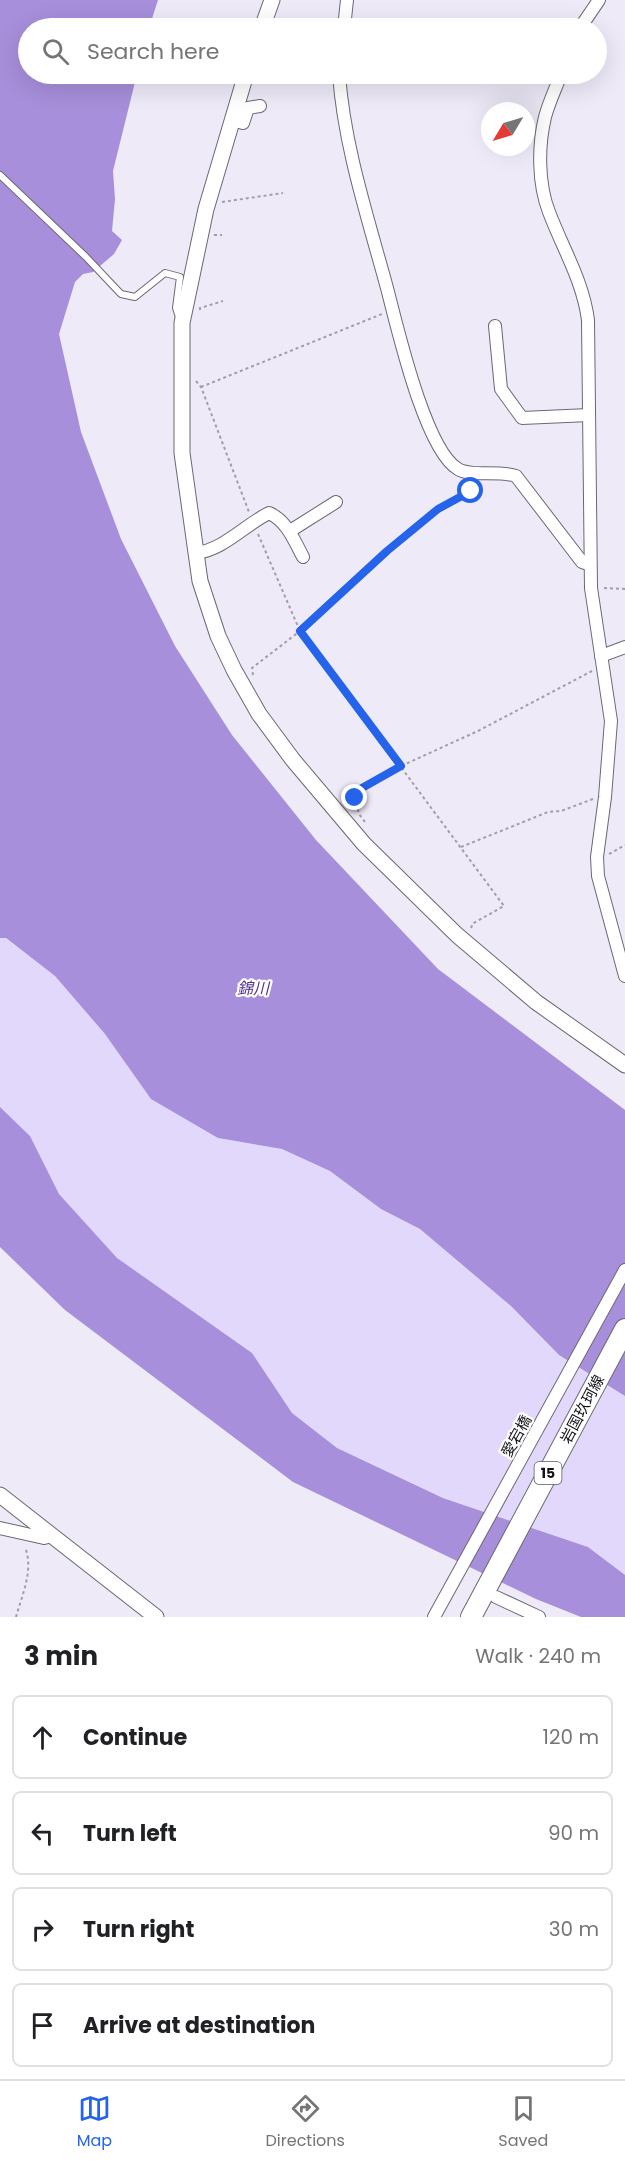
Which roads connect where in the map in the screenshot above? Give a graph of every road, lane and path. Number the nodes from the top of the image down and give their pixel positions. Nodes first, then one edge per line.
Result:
1 (272, 0) edge
2 (347, 0) edge
3 (599, 0) edge
4 (266, 18) edge
5 (345, 18) edge
6 (587, 18) edge
7 (243, 84) edge
8 (340, 84) edge
9 (557, 84) edge
10 (260, 106) dead end
11 (232, 120) junction
12 (0, 175) edge
13 (283, 194) dead end
14 (223, 201) dead end
15 (223, 300) dead end
16 (393, 310) junction
17 (199, 315) dead end
18 (182, 323) junction
19 (495, 326) dead end
20 (589, 415) junction
21 (492, 472) junction
22 (336, 502) dead end
23 (252, 521) junction
24 (290, 531) junction
25 (196, 553) junction
26 (303, 557) dead end
27 (590, 565) junction
28 (591, 588) junction
29 (625, 589) edge
30 (300, 631) junction
31 (625, 647) edge
32 (602, 662) junction
33 (254, 676) dead end
34 (401, 766) junction
35 (605, 797) junction
36 (364, 844) junction
37 (625, 845) edge
38 (461, 847) junction
39 (597, 857) junction
40 (471, 936) dead end
41 (625, 976) edge
42 (625, 1065) edge
43 (625, 1270) edge
44 (625, 1329) edge
45 (0, 1495) edge
46 (0, 1528) edge
47 (15, 1532) junction
48 (52, 1536) junction
49 (496, 1597) dead end
50 (16, 1617) edge
51 (156, 1617) edge
52 (434, 1617) edge
53 (471, 1617) edge
54 (539, 1617) edge

1 - 4 street
2 - 5 street
3 - 6 street
7 - 11 street
8 - 16 street
9 - 20 street
10 - 11 street
11 - 18 street
12 - 18 lane
13 - 14 path
15 - 17 path
16 - 21 street
16 - 23 path
18 - 25 street
19 - 20 street
20 - 27 street
21 - 27 street
21 - 30 path
22 - 24 street
23 - 24 street
23 - 25 street
23 - 30 path
24 - 26 street
25 - 36 street
27 - 28 street
28 - 29 path
28 - 32 street
30 - 33 path
30 - 34 path
31 - 32 street
32 - 34 path
32 - 35 street
34 - 36 path
34 - 38 path
35 - 38 path
35 - 39 street
36 - 42 street
37 - 39 path
38 - 40 path
39 - 41 street
43 - 52 street, 愛宕橋
44 - 53 main road, 岩国玖珂線 / 15
45 - 48 street
46 - 47 street
47 - 48 street
47 - 50 path
48 - 51 street
49 - 54 street

